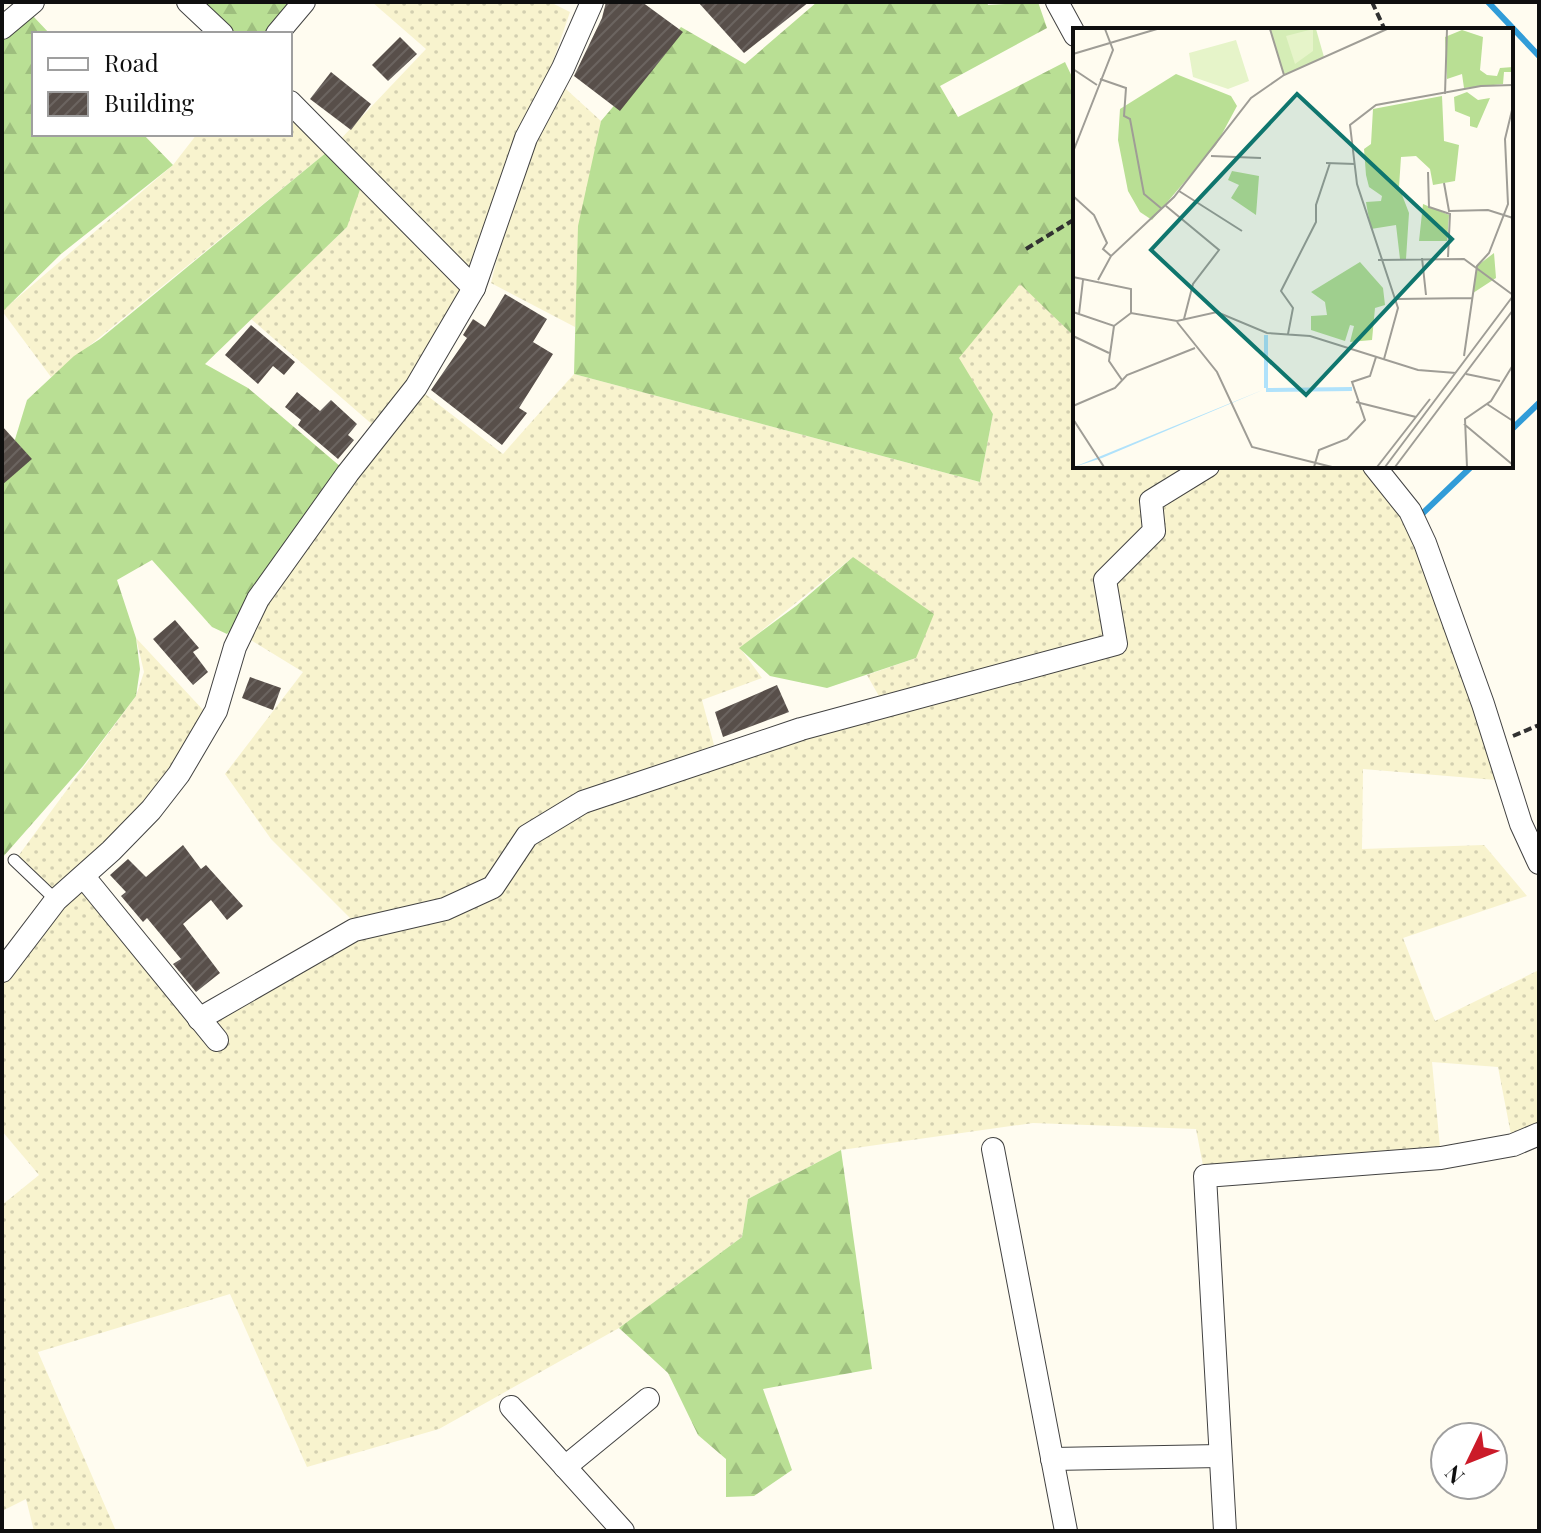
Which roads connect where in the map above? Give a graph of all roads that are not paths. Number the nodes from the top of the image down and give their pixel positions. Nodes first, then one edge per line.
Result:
1 (33, 2) edge
2 (188, 2) edge
3 (304, 2) edge
4 (592, 2) edge
5 (1057, 2) edge
6 (2, 28) edge
7 (1073, 31) edge
8 (220, 32) edge
9 (279, 32) edge
10 (292, 104) edge
11 (474, 288) junction
12 (1205, 468) edge
13 (1376, 468) edge
14 (14, 860) dead end
15 (1539, 863) edge
16 (84, 877) junction
17 (56, 900) junction
18 (2, 971) edge
19 (199, 1019) junction
20 (217, 1040) dead end
21 (1539, 1134) edge
22 (993, 1149) dead end
23 (648, 1399) dead end
24 (511, 1407) dead end
25 (1220, 1456) junction
26 (1052, 1459) junction
27 (565, 1467) junction
28 (623, 1531) edge
29 (1066, 1531) edge
30 (1225, 1531) edge

1 - 6 street
2 - 8 street
3 - 9 street
4 - 11 street
5 - 7 street
10 - 11 street
11 - 16 street
12 - 19 street
13 - 15 street
14 - 17 lane
16 - 17 street
16 - 19 street
17 - 18 street
19 - 20 street
21 - 25 street
22 - 26 street
23 - 27 street
24 - 27 street
25 - 26 street
25 - 30 street
26 - 29 street
27 - 28 street

